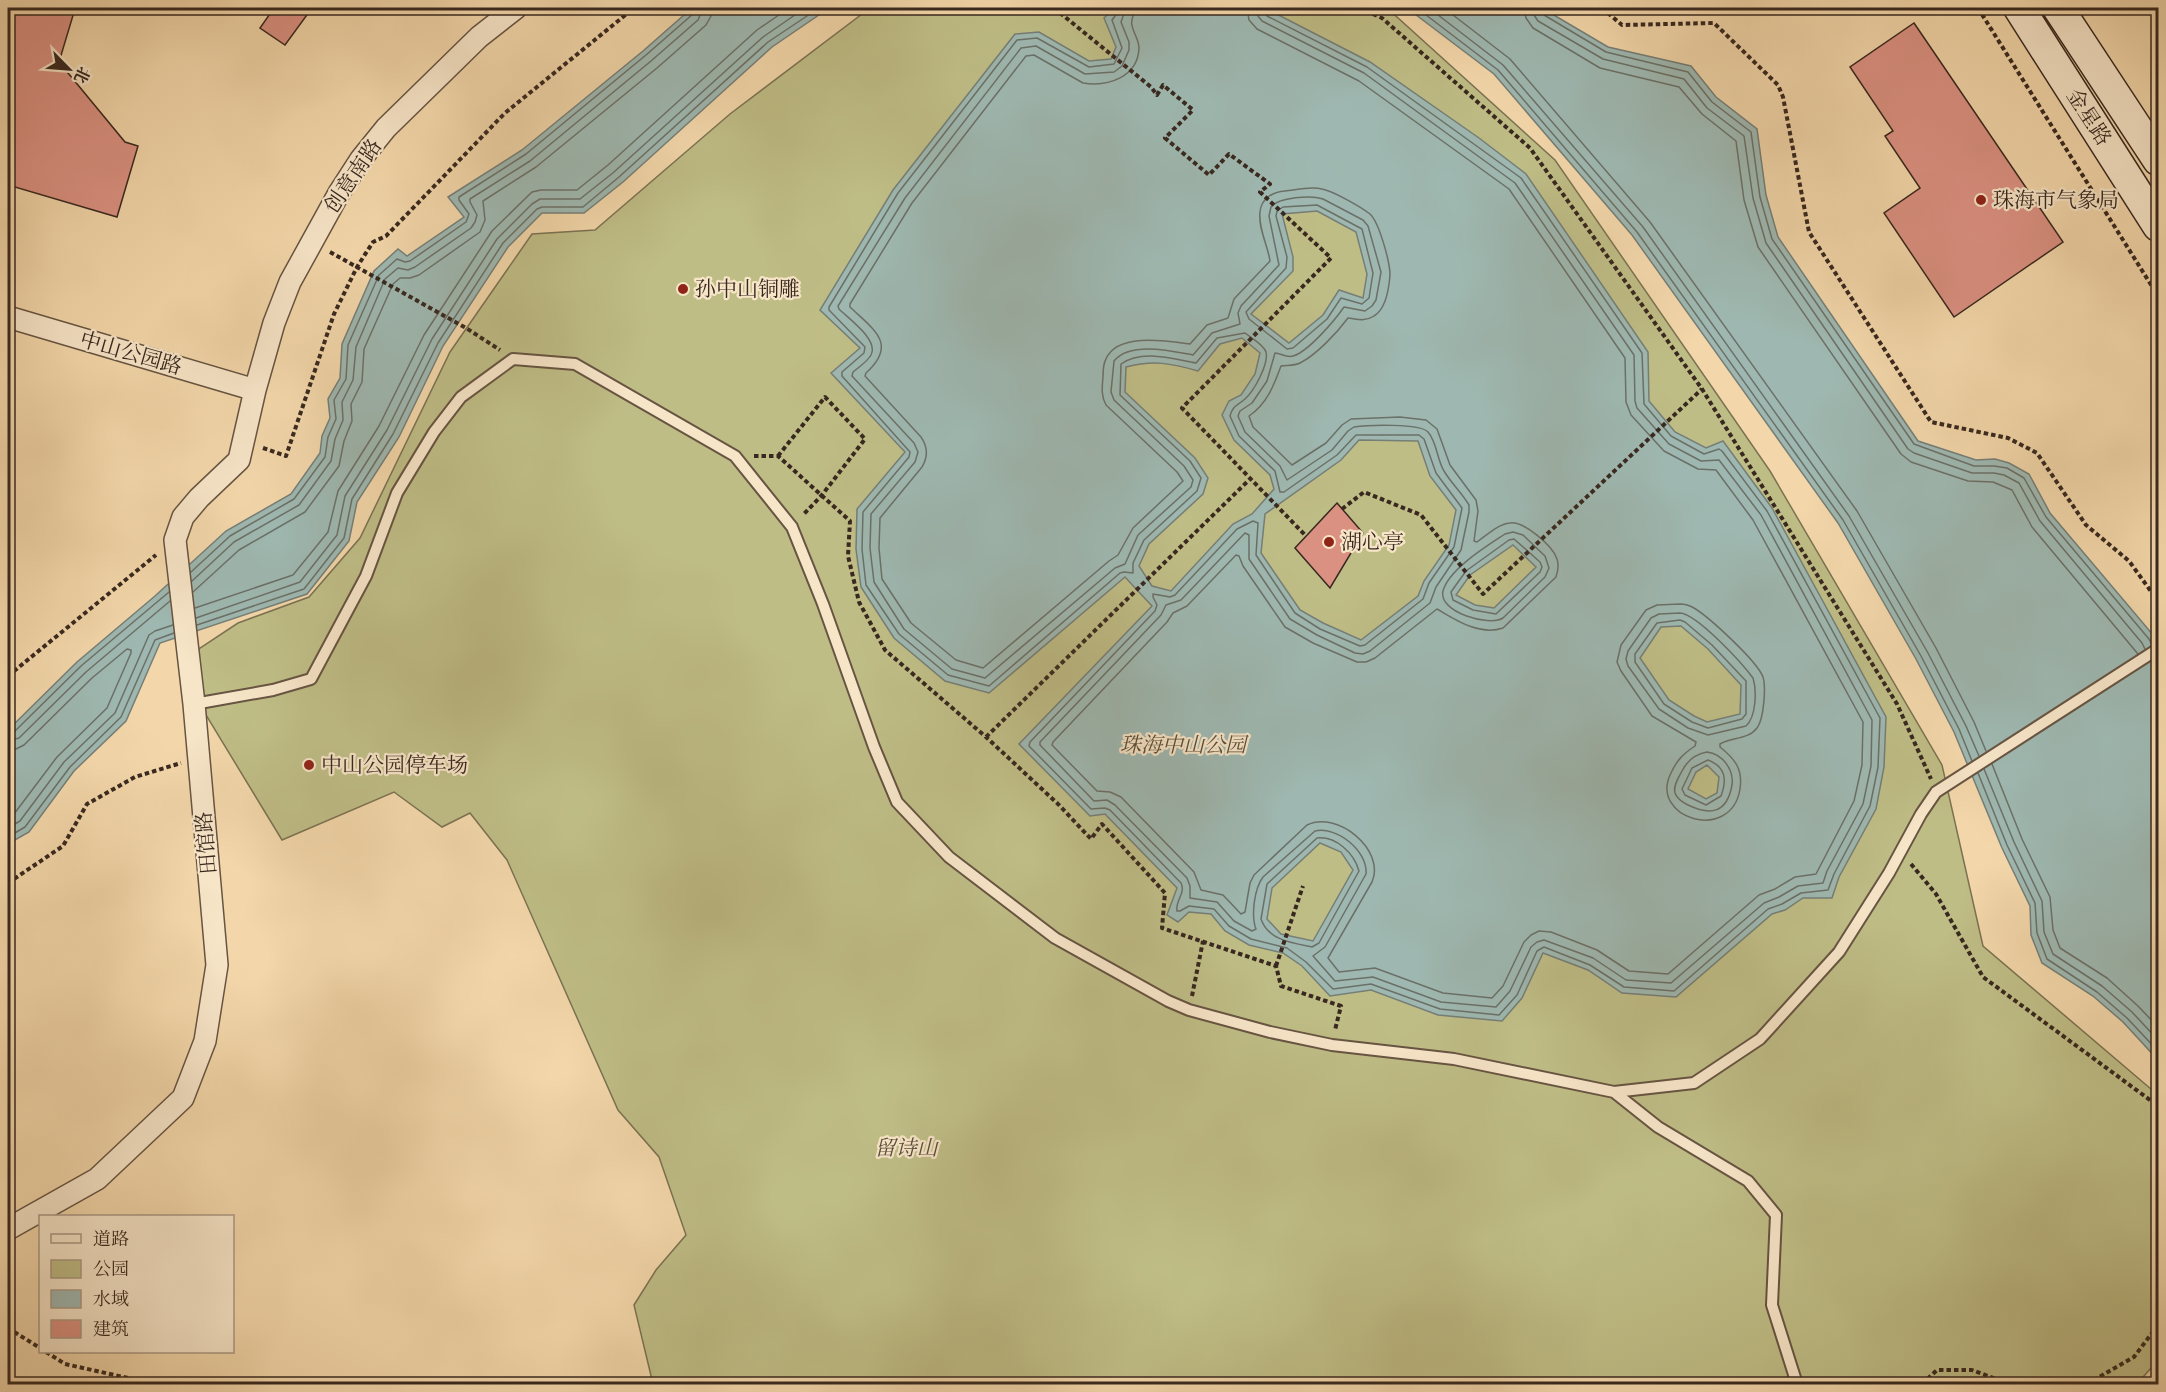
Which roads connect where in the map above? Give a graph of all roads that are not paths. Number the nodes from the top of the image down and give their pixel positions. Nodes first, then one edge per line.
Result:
1 (516, 8) edge
2 (2019, 8) edge
3 (2058, 8) edge
4 (2158, 160) edge
5 (2158, 226) edge
6 (8, 317) edge
7 (255, 390) junction
8 (2158, 649) edge
9 (194, 704) junction
10 (1614, 1092) junction
11 (8, 1229) edge
12 (1797, 1384) edge

1 - 7 street, 创意南路
2 - 5 street, 金星路
3 - 4 street, 金星路
6 - 7 street, 中山公园路
7 - 9 street, 田馆路
8 - 10 lane
9 - 10 lane
9 - 11 street, 田馆路
10 - 12 lane

